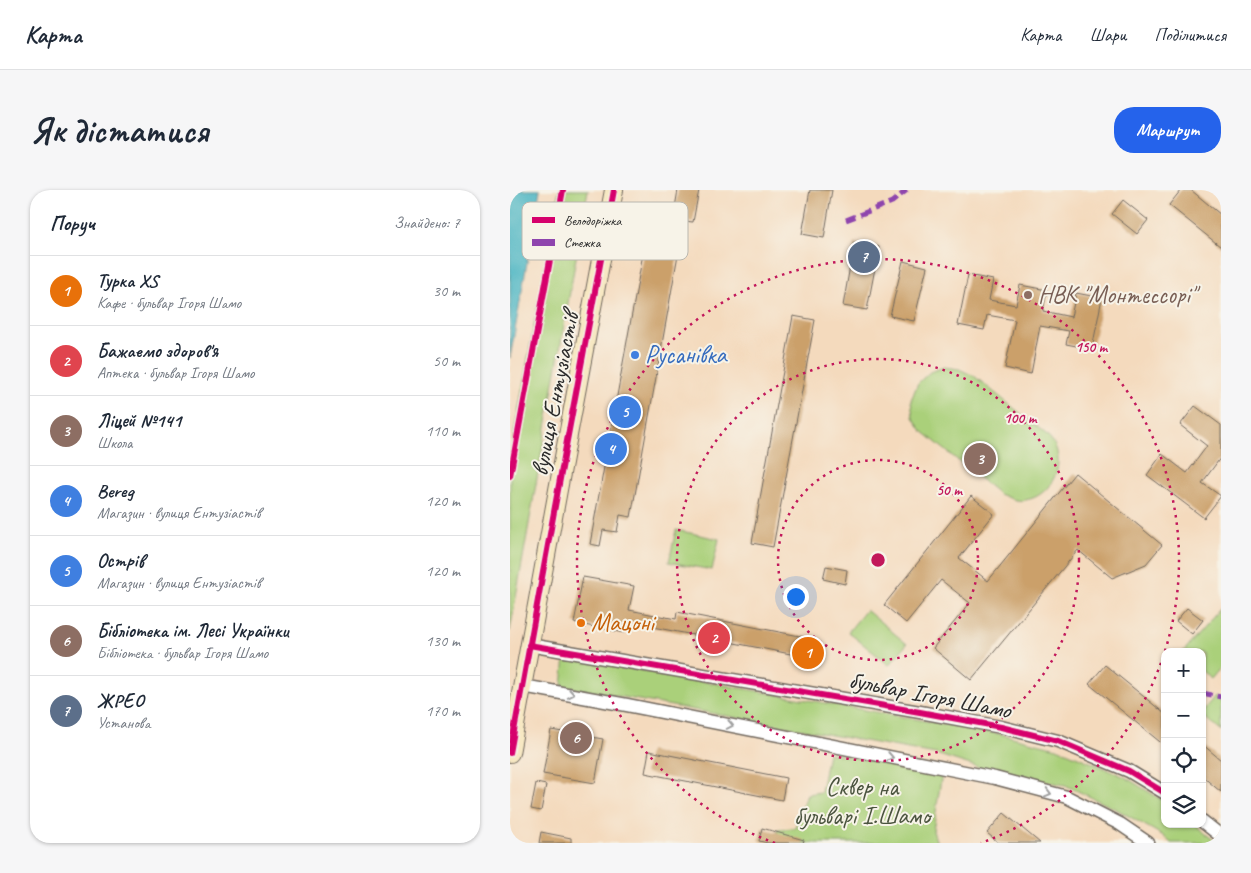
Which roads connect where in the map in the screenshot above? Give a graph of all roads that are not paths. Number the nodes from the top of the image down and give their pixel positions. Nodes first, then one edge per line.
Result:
1 (601, 260) edge
2 (530, 645) junction
3 (523, 686) junction
4 (510, 753) edge
5 (1161, 791) edge
6 (1206, 824) edge
7 (1221, 836) edge
8 (1148, 843) edge

1 - 2 street, вулиця Ентузіастів
2 - 3 street, вулиця Ентузіастів
2 - 5 street, бульвар Ігоря Шамо
3 - 4 street, вулиця Ентузіастів
3 -> 8 street
6 - 7 street

